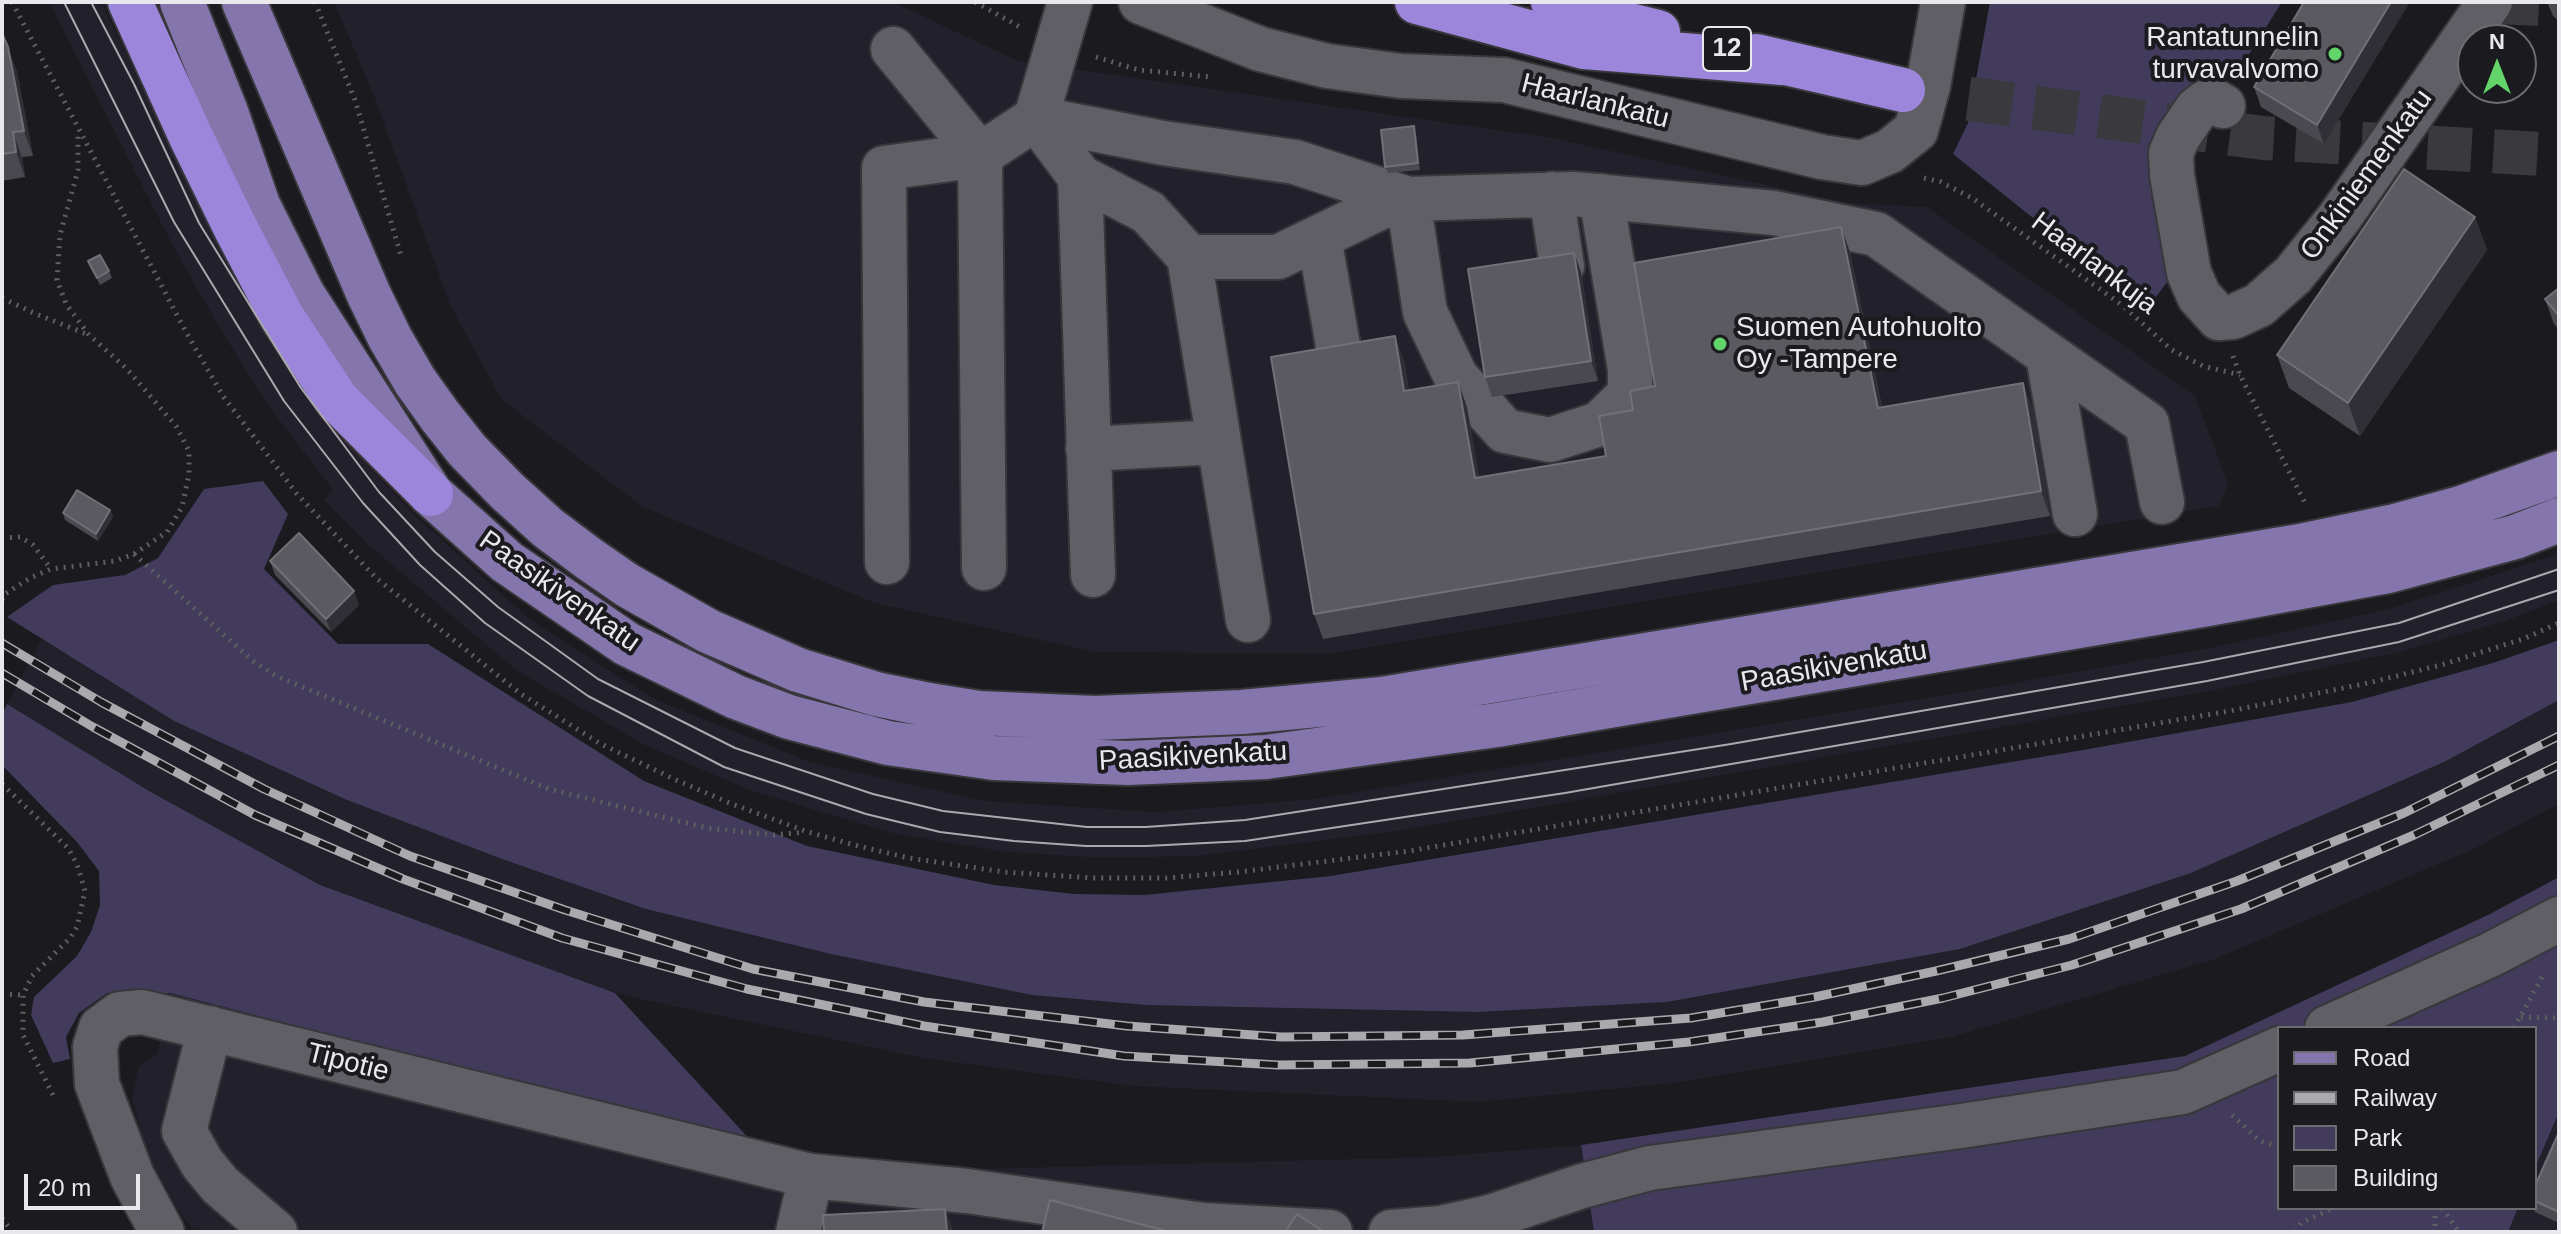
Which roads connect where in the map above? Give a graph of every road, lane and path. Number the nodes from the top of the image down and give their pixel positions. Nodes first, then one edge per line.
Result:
1 (12, 2) edge
2 (130, 2) edge
3 (182, 2) edge
4 (244, 2) edge
5 (315, 2) edge
6 (1070, 2) edge
7 (1141, 2) edge
8 (1417, 2) edge
9 (1553, 2) edge
10 (1943, 2) edge
11 (2490, 2) edge
12 (893, 49) dead end
13 (1782, 63) junction
14 (1903, 90) tunnel mouth
15 (2223, 106) dead end
16 (1036, 118) junction
17 (980, 155) junction
18 (1080, 177) junction
19 (1926, 178) dead end
20 (1551, 194) junction
21 (1601, 196) junction
22 (1408, 199) junction
23 (1319, 237) junction
24 (1189, 257) junction
25 (405, 266) dead end
26 (1562, 266) edge
27 (2, 298) edge
28 (2219, 318) junction
29 (89, 335) junction
30 (2048, 355) junction
31 (1341, 363) edge
32 (2240, 375) junction
33 (1218, 442) junction
34 (1088, 449) junction
35 (2559, 473) edge
36 (431, 494) junction
37 (2321, 500) dead end
38 (2162, 502) dead end
39 (2305, 503) junction
40 (2290, 506) dead end
41 (2075, 514) dead end
42 (2559, 520) edge
43 (2, 538) edge
44 (134, 554) junction
45 (887, 562) dead end
46 (984, 568) dead end
47 (51, 569) junction
48 (1093, 575) dead end
49 (2, 600) edge
50 (1248, 620) dead end
51 (2, 784) edge
52 (808, 832) dead end
53 (2559, 919) edge
54 (2546, 968) dead end
55 (2, 994) edge
56 (23, 995) junction
57 (2521, 1017) junction
58 (2559, 1018) edge
59 (2331, 1026) edge
60 (2515, 1026) edge
61 (210, 1028) junction
62 (2277, 1050) edge
63 (2198, 1086) junction
64 (57, 1103) dead end
65 (2277, 1146) edge
66 (811, 1176) junction
67 (2329, 1210) edge
68 (2435, 1210) edge
69 (2443, 1210) edge
70 (2, 1218) edge
71 (12, 1232) edge
72 (162, 1232) edge
73 (275, 1232) edge
74 (798, 1232) edge
75 (1330, 1232) edge
76 (1391, 1232) edge
77 (2296, 1232) edge
78 (2435, 1232) edge
79 (2459, 1232) edge

1 - 29 path
2 - 36 highway
3 - 36 main road, Paasikivenkatu
4 - 35 main road, Paasikivenkatu
5 - 25 path
6 - 16 street
7 - 10 street, Haarlankatu
8 - 13 highway
9 - 13 highway, 12
11 - 28 street, Onkiniemenkatu
12 - 17 street
13 - 14 highway, 12
15 - 28 street
16 - 17 street
16 - 18 street
16 - 22 street
17 - 45 street
17 - 46 street
18 - 24 street
18 - 34 street
19 - 32 path, Haarlankuja
20 - 21 street
20 - 22 street
20 - 26 street
21 - 22 street
21 - 30 street
22 - 23 street
23 - 24 street
23 - 31 street
24 - 33 street
27 - 29 path
28 - 32 path
29 - 44 path
30 - 38 street
30 - 41 street
32 - 39 path
33 - 34 street
33 - 50 street
34 - 48 street
36 - 42 main road, Paasikivenkatu
37 - 39 path
39 - 40 path
43 - 47 path
44 - 47 path
44 - 52 path
47 - 49 path
51 - 56 path
53 - 59 street
54 - 57 path
55 - 56 path
56 - 64 path
57 - 58 path
57 - 60 path
61 - 66 street, Tipotie
61 - 72 street, Tipotie
61 - 73 street
62 - 63 street
63 - 65 path
63 - 76 street
66 - 74 street
66 - 75 street, Tipotie
67 - 77 path
68 - 78 path
69 - 79 path
70 - 71 path

